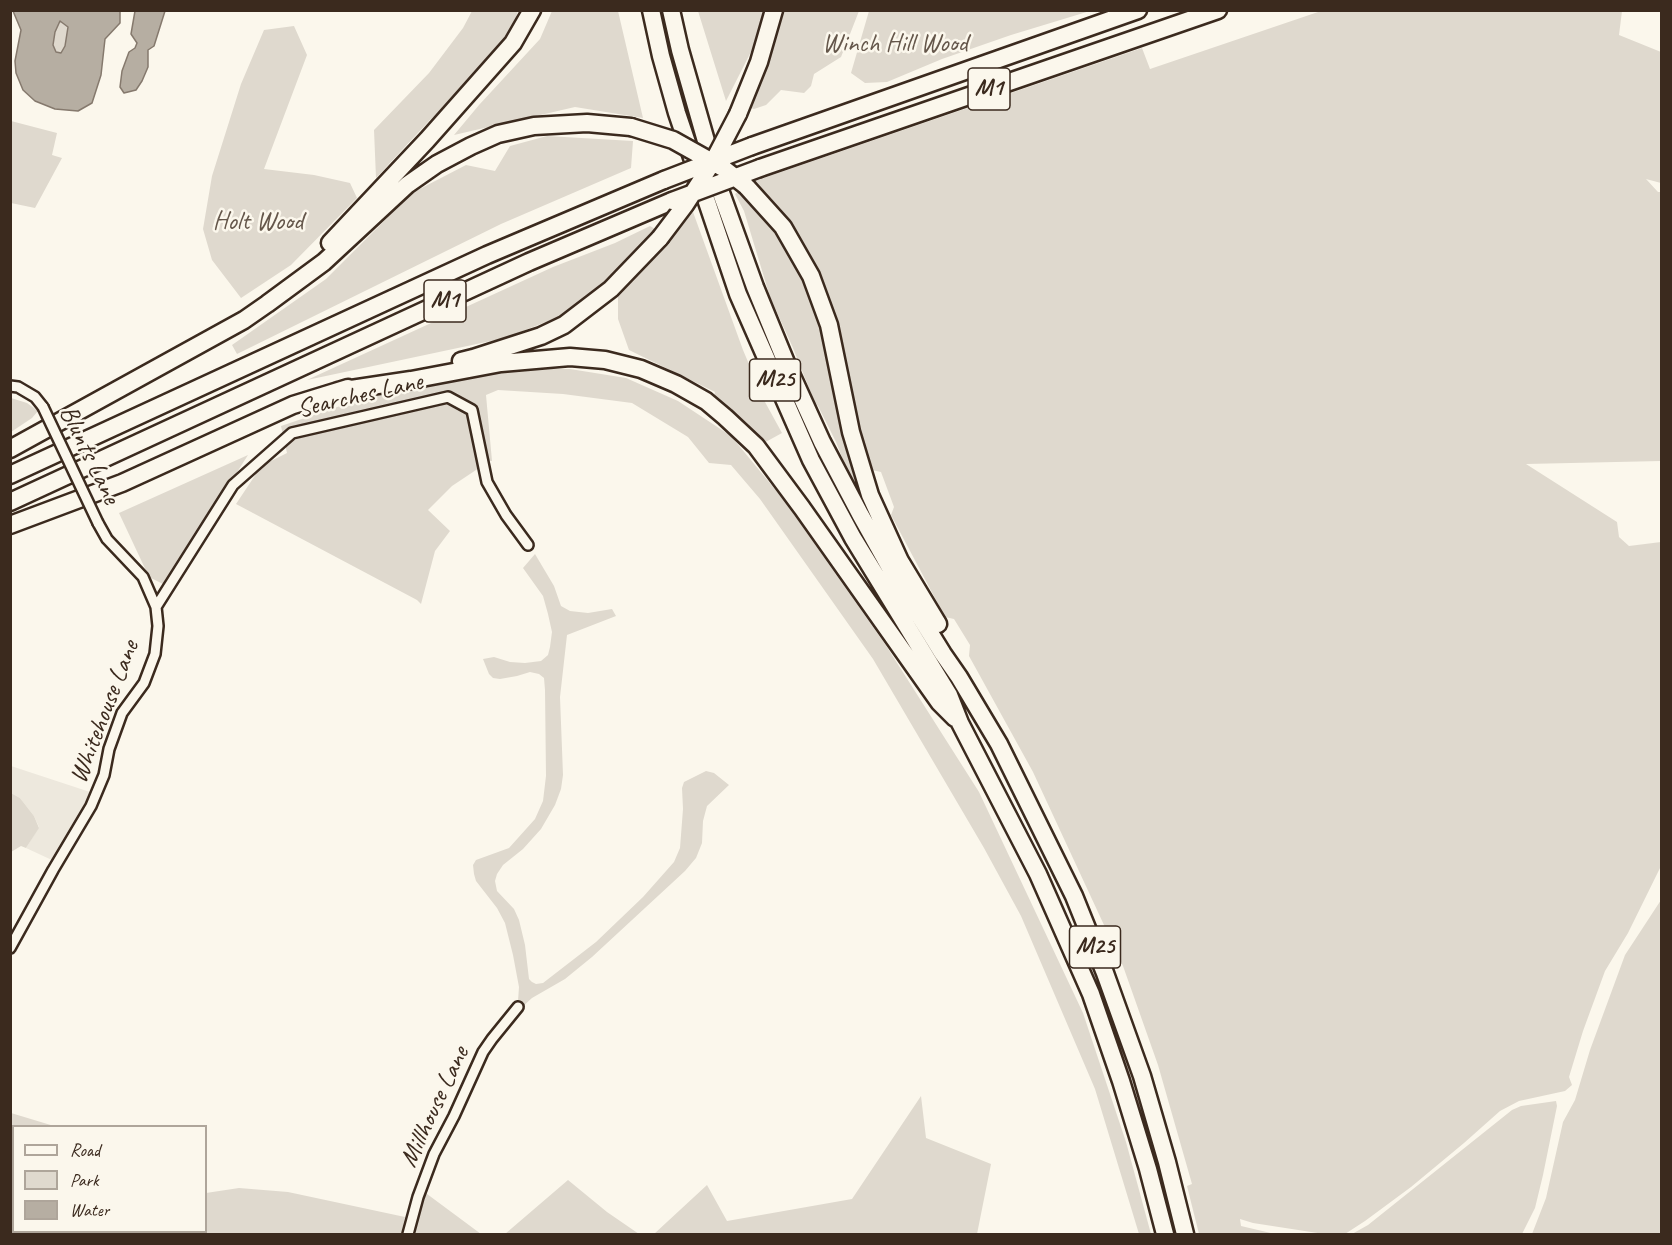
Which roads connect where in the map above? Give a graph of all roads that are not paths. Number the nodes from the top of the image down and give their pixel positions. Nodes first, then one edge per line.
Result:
1 (532, 10) edge
2 (651, 10) edge
3 (671, 10) edge
4 (774, 10) edge
5 (1138, 10) edge
6 (1218, 10) edge
7 (267, 304) junction
8 (10, 386) edge
9 (338, 391) junction
10 (10, 449) edge
11 (10, 475) edge
12 (10, 502) edge
13 (10, 525) edge
14 (528, 545) dead end
15 (120, 554) joint
16 (156, 607) junction
17 (959, 677) junction
18 (960, 723) junction
19 (10, 948) edge
20 (518, 1007) dead end
21 (408, 1234) edge
22 (1166, 1234) edge
23 (1185, 1234) edge

1 - 7 highway
2 - 18 highway, M25
3 - 17 highway, M25
4 - 9 highway, bridge
5 - 11 highway, M1, bridge
6 - 12 highway, M1, bridge
7 - 10 highway
7 - 17 highway, bridge
8 - 15 street, Blunts Lane, bridge
9 - 13 highway
9 - 18 highway
14 - 16 street, Searches Lane
15 - 16 street, Whitehouse Lane
16 - 19 street, Whitehouse Lane
17 - 23 highway, M25
18 - 22 highway, M25
20 - 21 street, Millhouse Lane

